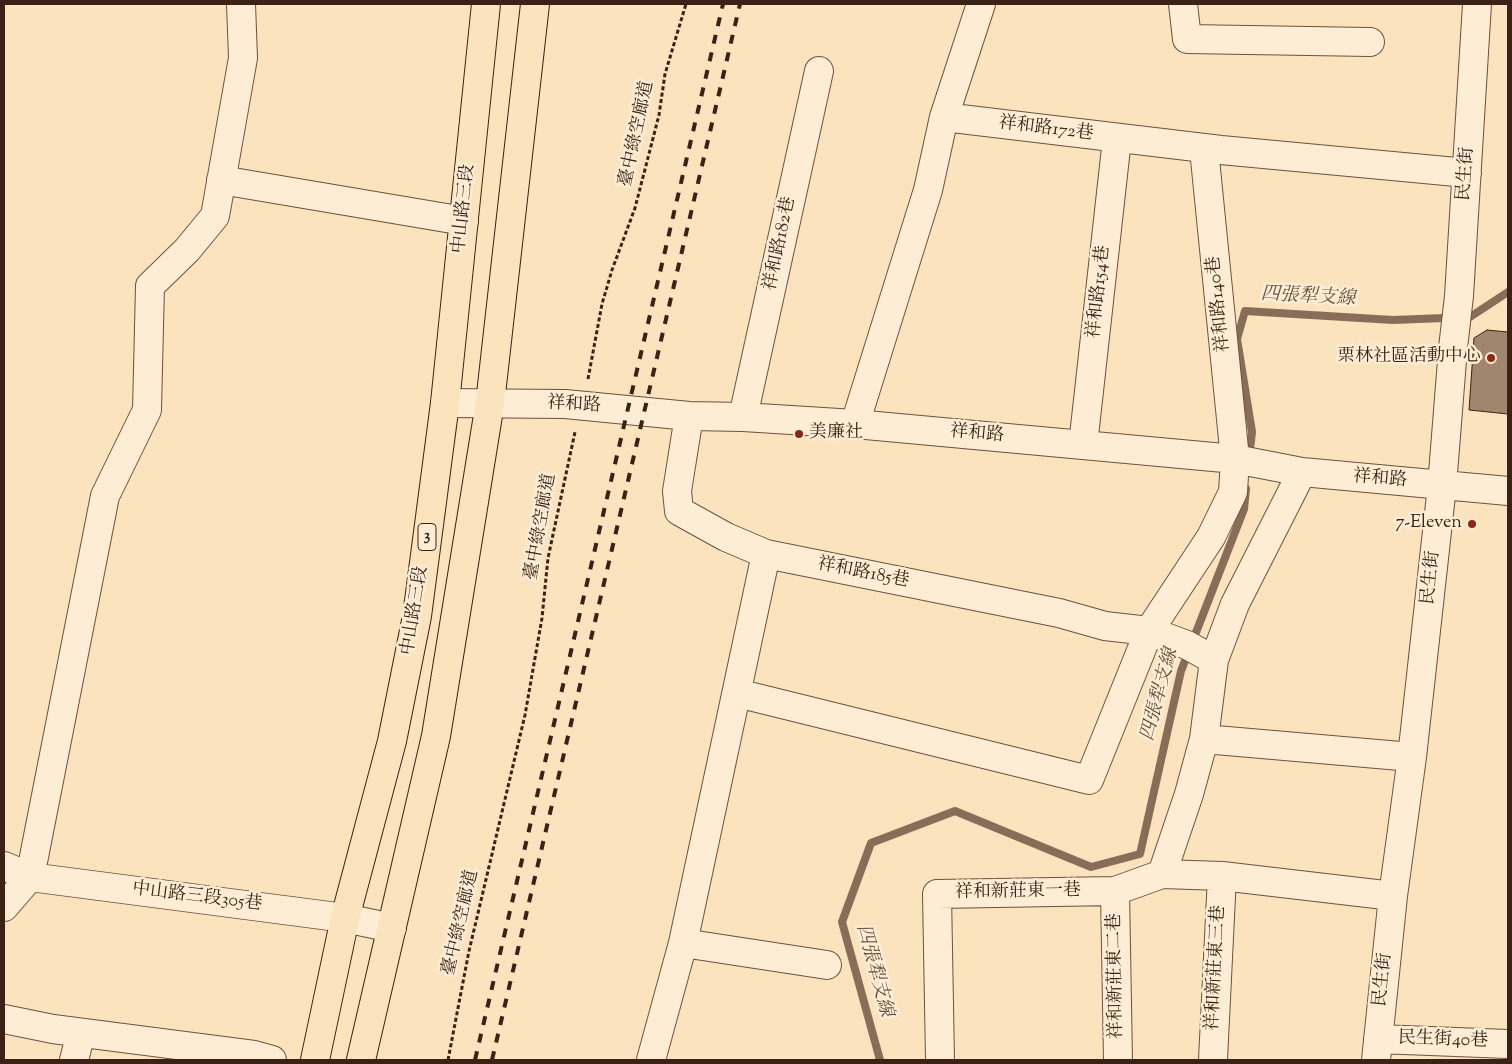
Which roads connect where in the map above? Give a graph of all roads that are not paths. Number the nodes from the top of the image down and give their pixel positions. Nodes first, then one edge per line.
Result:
1 (241, 4) edge
2 (486, 4) edge
3 (535, 4) edge
4 (981, 4) edge
5 (1182, 4) edge
6 (1477, 4) edge
7 (1370, 42) dead end
8 (819, 71) dead end
9 (944, 117) junction
10 (1117, 139) junction
11 (1204, 148) junction
12 (1467, 173) junction
13 (222, 180) junction
14 (464, 221) junction
15 (445, 403) junction
16 (490, 403) junction
17 (689, 416) junction
18 (743, 417) junction
19 (855, 424) junction
20 (1083, 445) junction
21 (1235, 459) junction
22 (1302, 472) junction
23 (1442, 486) junction
24 (1508, 491) edge
25 (766, 554) junction
26 (1149, 631) junction
27 (1214, 660) junction
28 (737, 692) junction
29 (1204, 739) junction
30 (1412, 757) junction
31 (4, 866) edge
32 (1162, 874) junction
33 (1222, 876) junction
34 (30, 877) junction
35 (1115, 891) junction
36 (1393, 896) junction
37 (4, 907) edge
38 (346, 918) junction
39 (392, 928) junction
40 (683, 943) junction
41 (827, 965) dead end
42 (4, 1019) edge
43 (81, 1033) junction
44 (1508, 1044) edge
45 (1377, 1050) edge
46 (74, 1060) edge
47 (272, 1060) edge
48 (315, 1060) edge
49 (361, 1060) edge
50 (650, 1060) edge
51 (940, 1060) edge
52 (1118, 1060) edge
53 (1213, 1060) edge

1 - 13 street
2 - 14 main road, 中山路三段 / 3
3 - 16 main road
4 - 9 street
5 - 7 street
6 - 12 street, 民生街
8 - 18 street, 祥和路182巷
9 - 10 street, 祥和路172巷
9 - 19 street
10 - 11 street, 祥和路172巷
10 - 20 street, 祥和路154巷
11 - 12 street, 祥和路172巷
11 - 21 street, 祥和路140巷
12 - 23 street, 民生街
13 - 14 street
13 - 34 street
14 - 15 main road, 中山路三段 / 3
15 - 16 street, 祥和路
15 - 38 main road, 中山路三段 / 3
16 - 17 street, 祥和路
16 - 39 main road
17 - 18 street, 祥和路
17 - 25 street, 祥和路185巷
18 - 19 street, 祥和路
19 - 20 street, 祥和路
20 - 21 street, 祥和路
21 - 22 street, 祥和路
21 - 26 street, 祥和路140巷
22 - 23 street, 祥和路
22 - 27 street
23 - 24 street, 祥和路
23 - 30 street, 民生街
25 - 26 street, 祥和路185巷
25 - 28 street
26 - 27 street, 祥和路185巷
26 - 28 street, 祥和路140巷
27 - 29 street
28 - 40 street
29 - 30 street
29 - 32 street
30 - 36 street, 民生街
31 - 34 street, 中山路三段305巷
32 - 33 street
32 - 35 street
33 - 36 street
33 - 53 street, 祥和新莊東三巷
34 - 37 street
34 - 38 street, 中山路三段305巷
35 - 51 street, 祥和新莊東一巷
35 - 52 street, 祥和新莊東二巷
36 - 45 street, 民生街
38 - 39 street, 中山路三段305巷
38 - 48 main road, 中山路三段 / 3
39 - 49 main road
40 - 41 street
40 - 50 street
42 - 43 street
43 - 46 street
43 - 47 street
44 - 45 street, 民生街40巷

